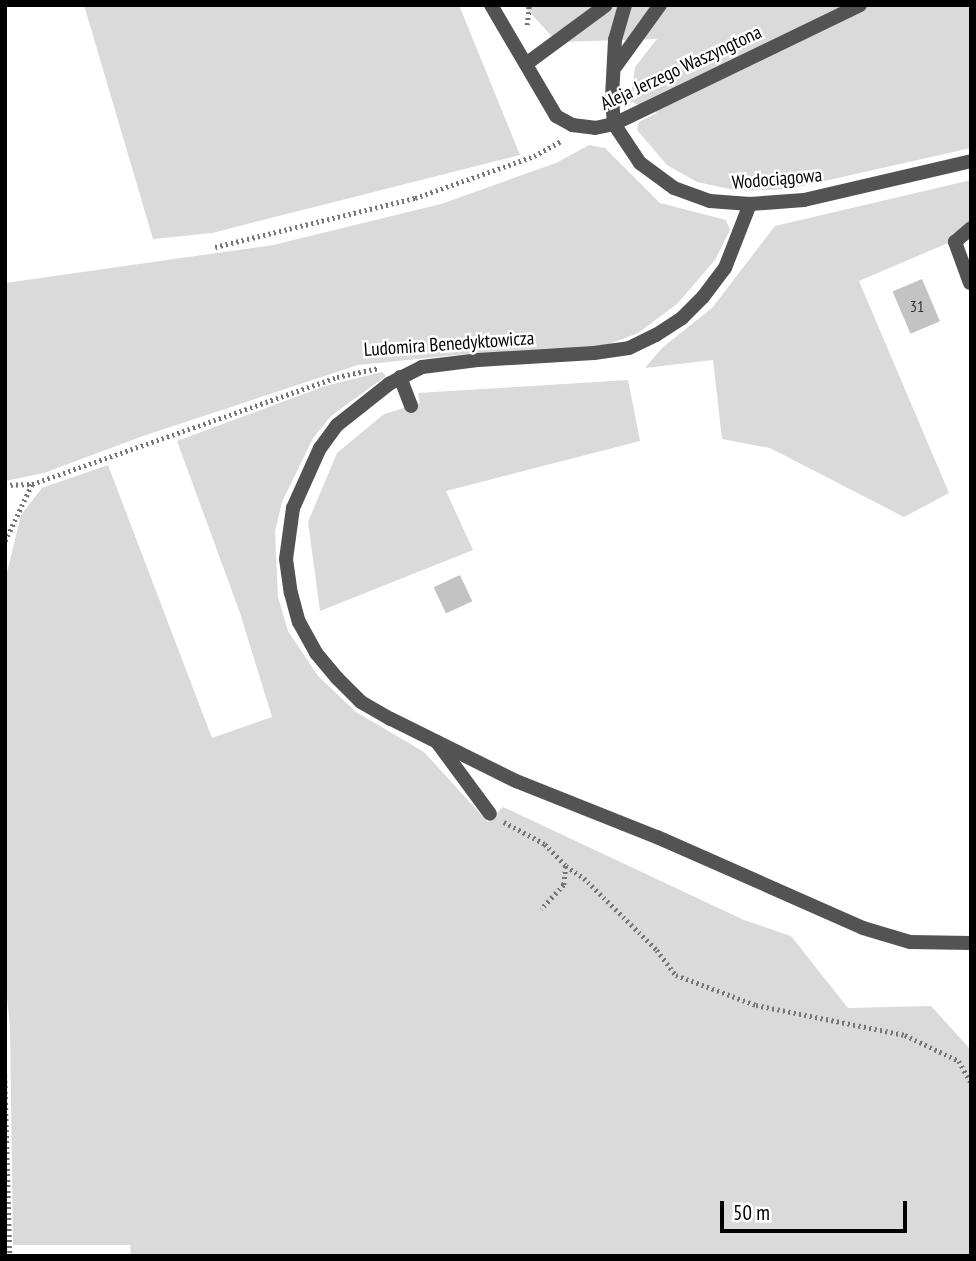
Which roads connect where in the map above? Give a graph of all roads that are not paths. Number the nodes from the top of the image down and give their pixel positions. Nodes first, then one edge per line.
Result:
1 (491, 5) edge
2 (606, 5) edge
3 (625, 5) edge
4 (660, 5) edge
5 (860, 5) edge
6 (526, 64) junction
7 (616, 66) junction
8 (614, 124) junction
9 (971, 161) edge
10 (750, 204) junction
11 (971, 228) edge
12 (970, 283) edge
13 (400, 377) junction
14 (411, 406) dead end
15 (435, 739) junction
16 (490, 814) road end
17 (971, 943) edge

1 - 6 street, Aleja Jerzego Waszyngtona
2 - 6 street
3 - 7 street
4 - 7 street
5 - 8 street, Aleja Jerzego Waszyngtona
6 - 8 street, Aleja Jerzego Waszyngtona
7 - 8 street
8 - 10 street, Wodociągowa
9 - 10 street, Wodociągowa
10 - 13 street, Ludomira Benedyktowicza
11 - 12 street
13 - 14 street
13 - 15 street
15 - 16 street
15 - 17 street

